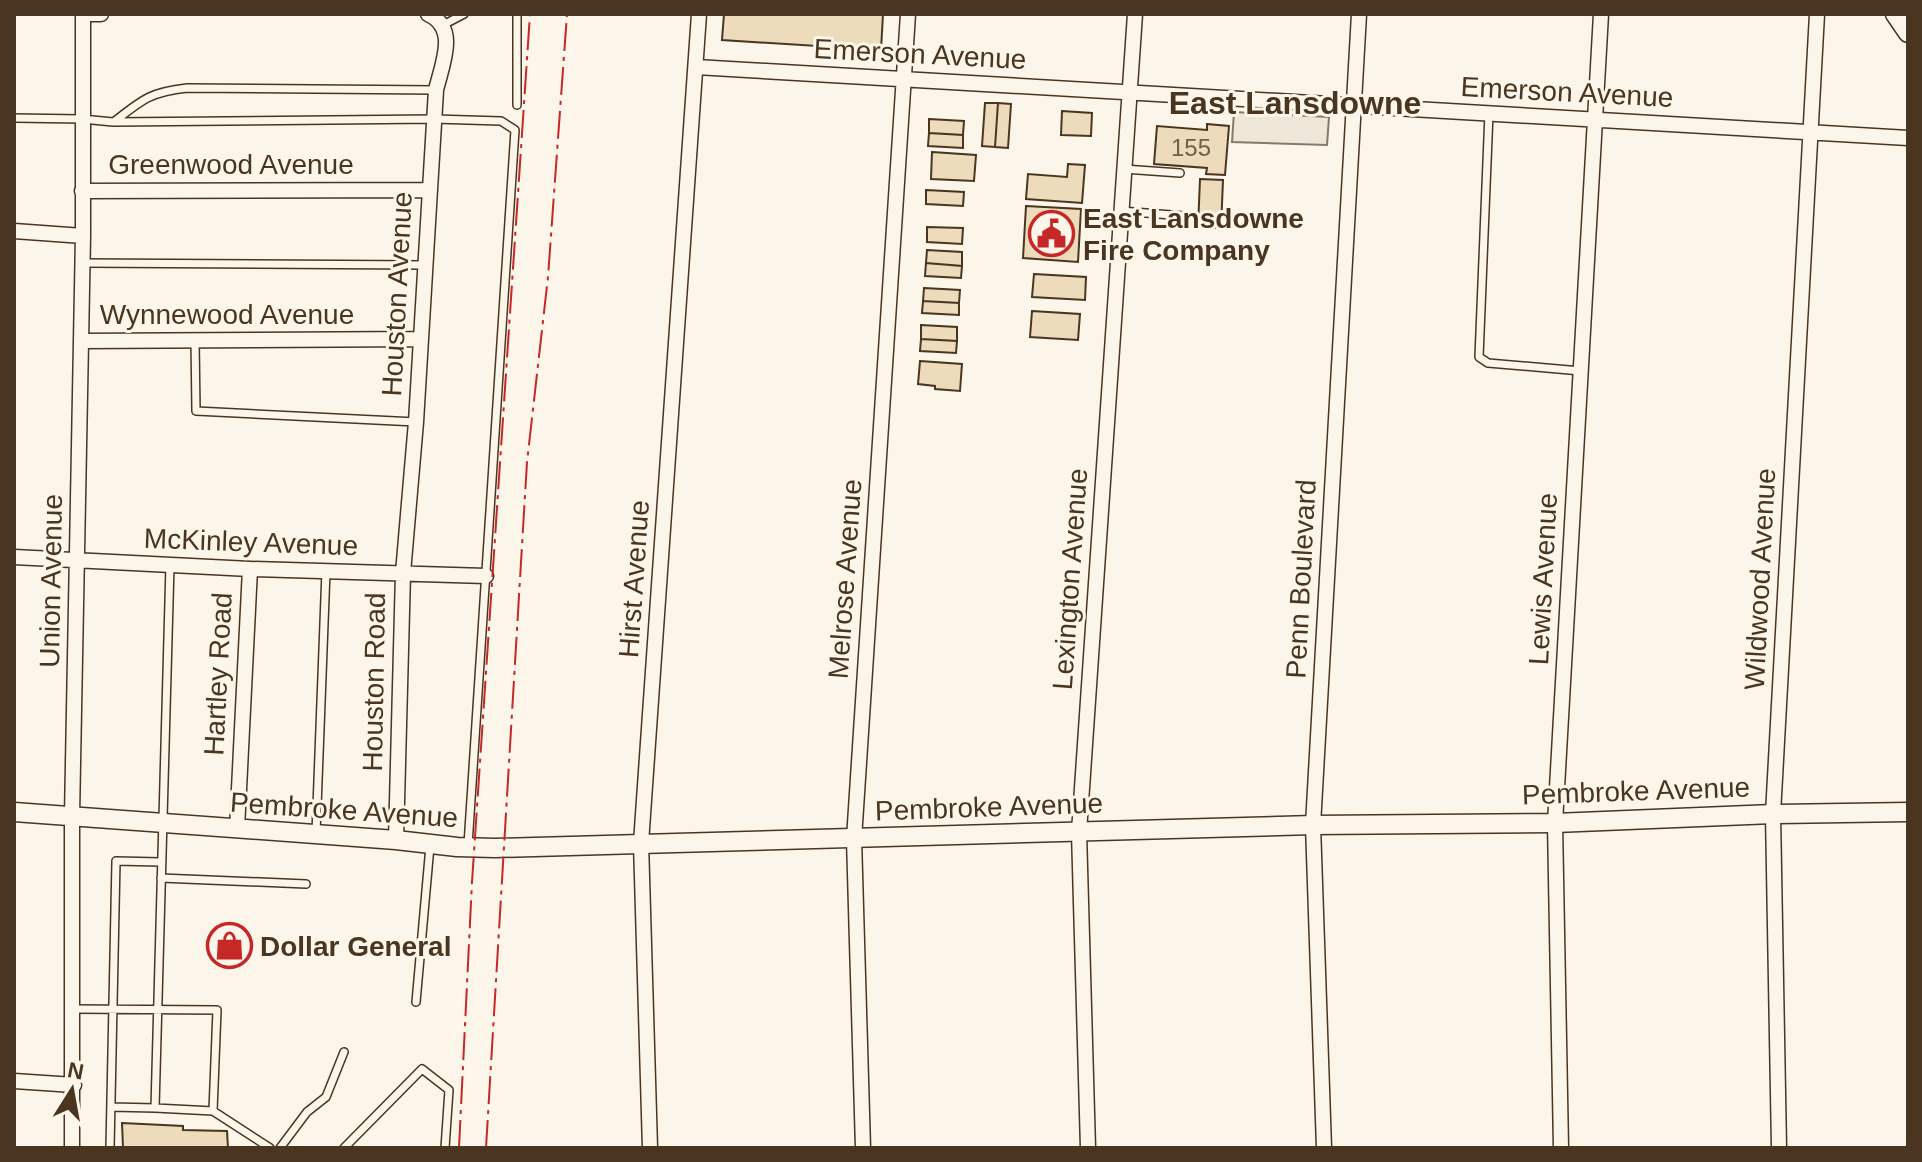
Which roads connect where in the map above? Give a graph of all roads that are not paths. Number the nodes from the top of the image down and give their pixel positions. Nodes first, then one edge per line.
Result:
1 (83, 14) edge
2 (101, 14) edge
3 (464, 14) edge
4 (517, 14) edge
5 (699, 14) edge
6 (908, 14) edge
7 (1135, 14) edge
8 (1359, 14) edge
9 (1601, 14) edge
10 (1817, 14) edge
11 (436, 20) edge
12 (696, 67) junction
13 (903, 79) junction
14 (436, 90) junction
15 (1129, 93) junction
16 (517, 105) dead end
17 (1352, 106) junction
18 (1489, 113) junction
19 (14, 118) edge
20 (82, 119) junction
21 (434, 119) junction
22 (1595, 120) junction
23 (113, 122) junction
24 (1810, 132) junction
25 (1908, 138) edge
26 (1124, 169) junction
27 (1180, 173) dead end
28 (429, 190) junction
29 (82, 191) junction
30 (1121, 211) junction
31 (1184, 216) dead end
32 (14, 231) edge
33 (83, 236) junction
34 (82, 263) junction
35 (425, 265) junction
36 (421, 339) junction
37 (195, 340) junction
38 (81, 341) junction
39 (1581, 371) junction
40 (416, 422) junction
41 (14, 557) edge
42 (77, 560) junction
43 (170, 565) junction
44 (250, 569) junction
45 (326, 571) junction
46 (403, 573) junction
47 (486, 576) junction
48 (14, 812) edge
49 (1908, 812) edge
50 (1773, 814) junction
51 (72, 816) junction
52 (1555, 823) junction
53 (162, 824) junction
54 (1313, 825) junction
55 (237, 829) junction
56 (1079, 832) junction
57 (316, 835) junction
58 (854, 839) junction
59 (396, 840) junction
60 (641, 843) junction
61 (430, 844) junction
62 (468, 847) junction
63 (161, 862) junction
64 (161, 878) junction
65 (306, 884) dead end
66 (416, 1002) dead end
67 (73, 1009) junction
68 (113, 1010) junction
69 (157, 1010) junction
70 (344, 1052) dead end
71 (14, 1081) edge
72 (74, 1085) junction
73 (111, 1107) junction
74 (155, 1108) junction
75 (213, 1111) junction
76 (72, 1148) edge
77 (110, 1148) edge
78 (270, 1148) edge
79 (280, 1148) edge
80 (344, 1148) edge
81 (445, 1148) edge
82 (650, 1148) edge
83 (863, 1148) edge
84 (1088, 1148) edge
85 (1324, 1148) edge
86 (1561, 1148) edge
87 (1779, 1148) edge

1 - 2 street
1 - 20 street, Union Avenue
3 - 11 lane
4 - 16 lane
5 - 12 street, Hirst Avenue
6 - 13 street, Melrose Avenue
7 - 15 street, Lexington Avenue
8 - 17 street, Penn Boulevard
9 - 22 street, Lewis Avenue
10 - 24 street, Wildwood Avenue
11 - 14 street, Houston Avenue
12 - 13 street, Emerson Avenue
12 - 60 street, Hirst Avenue
13 - 15 street, Emerson Avenue
13 - 58 street, Melrose Avenue
14 - 21 street, Houston Avenue
14 - 23 lane
15 - 17 street, Emerson Avenue
15 - 26 street, Lexington Avenue
17 - 18 street, Emerson Avenue
17 - 54 street, Penn Boulevard
18 - 22 street, Emerson Avenue
18 - 39 lane
19 - 20 lane
20 - 23 lane
20 - 29 street, Union Avenue
21 - 23 lane
21 - 28 street, Houston Avenue
21 - 47 lane
22 - 24 street, Emerson Avenue
22 - 39 street, Lewis Avenue
24 - 25 street, Emerson Avenue
24 - 50 street, Wildwood Avenue
26 - 27 lane
26 - 30 street, Lexington Avenue
28 - 29 street, Greenwood Avenue
28 - 35 street, Houston Avenue
29 - 33 street, Union Avenue
30 - 31 lane
30 - 56 street, Lexington Avenue
32 - 33 street
33 - 34 street, Union Avenue
34 - 35 lane
34 - 38 street, Union Avenue
35 - 36 street, Houston Avenue
36 - 37 street, Wynnewood Avenue
36 - 40 street, Houston Avenue
37 - 38 street, Wynnewood Avenue
37 - 40 lane
38 - 42 street, Union Avenue
39 - 52 street, Lewis Avenue
40 - 46 street, Houston Avenue
41 - 42 street, McKinley Avenue
42 - 43 street, McKinley Avenue
42 - 51 street, Union Avenue
43 - 44 street, McKinley Avenue
43 - 53 lane
44 - 45 street, McKinley Avenue
44 - 55 street, Hartley Road
45 - 46 street, McKinley Avenue
45 - 57 lane
46 - 47 street, McKinley Avenue
46 - 59 street, Houston Road
47 - 62 lane
48 - 51 street, Pembroke Avenue
49 - 50 street, Pembroke Avenue
50 - 52 street, Pembroke Avenue
50 - 87 street, Wildwood Avenue
51 - 53 street, Pembroke Avenue
51 - 67 street, Union Avenue
52 - 54 street, Pembroke Avenue
52 - 86 street, Lewis Avenue
53 - 55 street, Pembroke Avenue
53 - 63 lane
54 - 56 street, Pembroke Avenue
54 - 85 street, Penn Boulevard
55 - 57 street, Pembroke Avenue
56 - 58 street, Pembroke Avenue
56 - 84 street, Lexington Avenue
57 - 59 street, Pembroke Avenue
58 - 60 street, Pembroke Avenue
58 - 83 street, Melrose Avenue
59 - 61 street, Pembroke Avenue
60 - 62 street, Pembroke Avenue
60 - 82 street, Hirst Avenue
61 - 62 street, Pembroke Avenue
61 - 66 lane
63 - 64 lane
63 - 68 lane
64 - 65 lane
64 - 69 lane
67 - 68 lane
67 - 72 street, Union Avenue
68 - 69 lane
68 - 73 lane
69 - 74 lane
69 - 75 lane
70 - 79 lane
71 - 72 street
72 - 76 street, Union Avenue
73 - 74 lane
73 - 77 lane
74 - 75 lane
75 - 78 lane
80 - 81 lane

